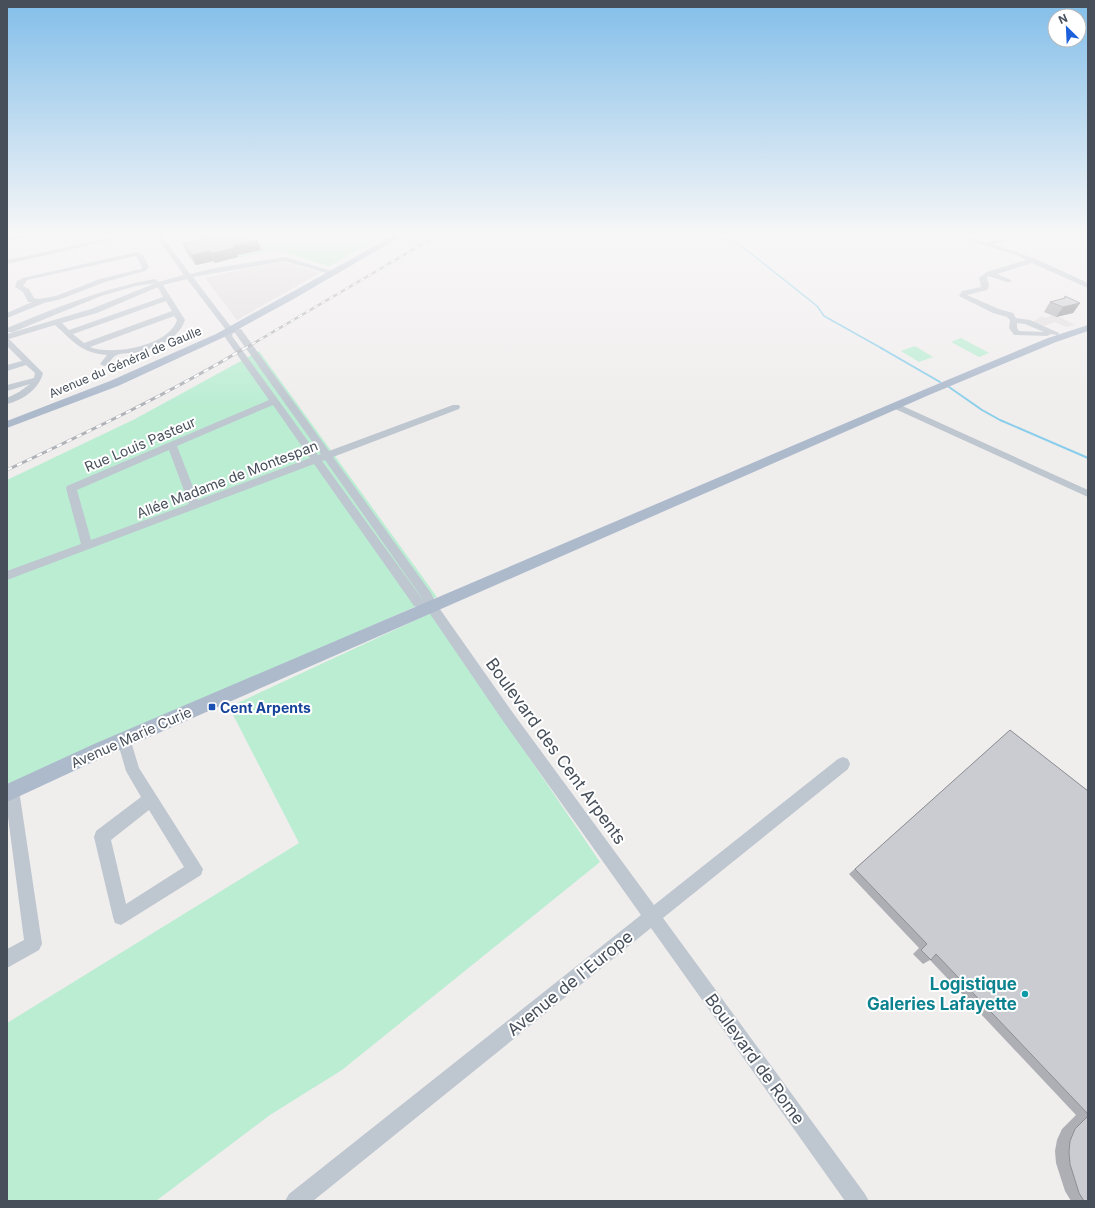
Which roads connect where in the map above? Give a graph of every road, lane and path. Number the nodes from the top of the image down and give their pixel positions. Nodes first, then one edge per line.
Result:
1 (27, 292) edge
2 (72, 292) edge
3 (92, 292) edge
4 (104, 292) edge
5 (136, 292) edge
6 (162, 292) edge
7 (201, 292) edge
8 (298, 292) edge
9 (967, 292) edge
10 (95, 295) junction
11 (167, 298) junction
12 (43, 301) junction
13 (178, 312) junction
14 (7, 316) edge
15 (1014, 320) junction
16 (57, 323) junction
17 (20, 325) junction
18 (1088, 328) edge
19 (230, 330) junction
20 (7, 331) edge
21 (26, 332) junction
22 (68, 333) junction
23 (1060, 335) junction
24 (7, 337) edge
25 (9, 345) edge
26 (84, 346) junction
27 (113, 353) junction
28 (28, 362) junction
29 (104, 364) dead end
30 (7, 368) edge
31 (38, 379) junction
32 (7, 388) edge
33 (7, 401) edge
34 (275, 401) junction
35 (896, 406) junction
36 (456, 407) dead end
37 (7, 425) edge
38 (172, 445) junction
39 (322, 458) junction
40 (1088, 494) edge
41 (195, 506) junction
42 (87, 546) junction
43 (7, 576) edge
44 (432, 606) junction
45 (124, 740) junction
46 (843, 764) dead end
47 (9, 792) edge
48 (150, 800) junction
49 (652, 916) junction
50 (7, 959) edge
51 (296, 1201) edge
52 (858, 1201) edge

1 - 12 street
2 - 12 street
3 - 10 street
4 - 10 street
5 - 16 street
6 - 11 street
7 - 19 street
8 - 19 main road, Avenue du Général de Gaulle
9 - 15 street
10 - 17 street
11 - 13 street
11 - 22 street
12 - 14 street
13 - 26 street
13 - 27 street
15 - 23 street
15 - 23 street
16 - 21 street
16 - 22 street
17 - 20 street
17 - 21 street
18 - 23 main road, Avenue Marie Curie
19 - 34 street
19 - 37 main road, Avenue du Général de Gaulle
19 - 39 street
21 - 24 street
22 - 26 street
23 - 35 main road, Avenue Marie Curie
25 - 28 street
26 - 27 street
27 - 29 street
28 - 30 street
28 - 31 street
31 - 32 street
31 - 33 street
34 - 38 street, Rue Louis Pasteur
34 - 39 street
35 - 40 street
35 - 44 main road, Avenue Marie Curie
36 - 39 street, Allée Madame de Montespan
38 - 41 street
38 - 42 street, Rue Louis Pasteur
39 - 41 street, Allée Madame de Montespan
39 - 44 street
41 - 42 street, Allée Madame de Montespan
42 - 43 street, Allée Madame de Montespan
44 - 45 main road, Avenue Marie Curie
44 - 49 street, Boulevard des Cent Arpents
45 - 47 main road, Avenue Marie Curie
45 - 48 street
46 - 49 street, Avenue de l'Europe
47 - 50 street
48 - 48 street
49 - 51 street, Avenue de l'Europe
49 - 52 street, Boulevard de Rome

